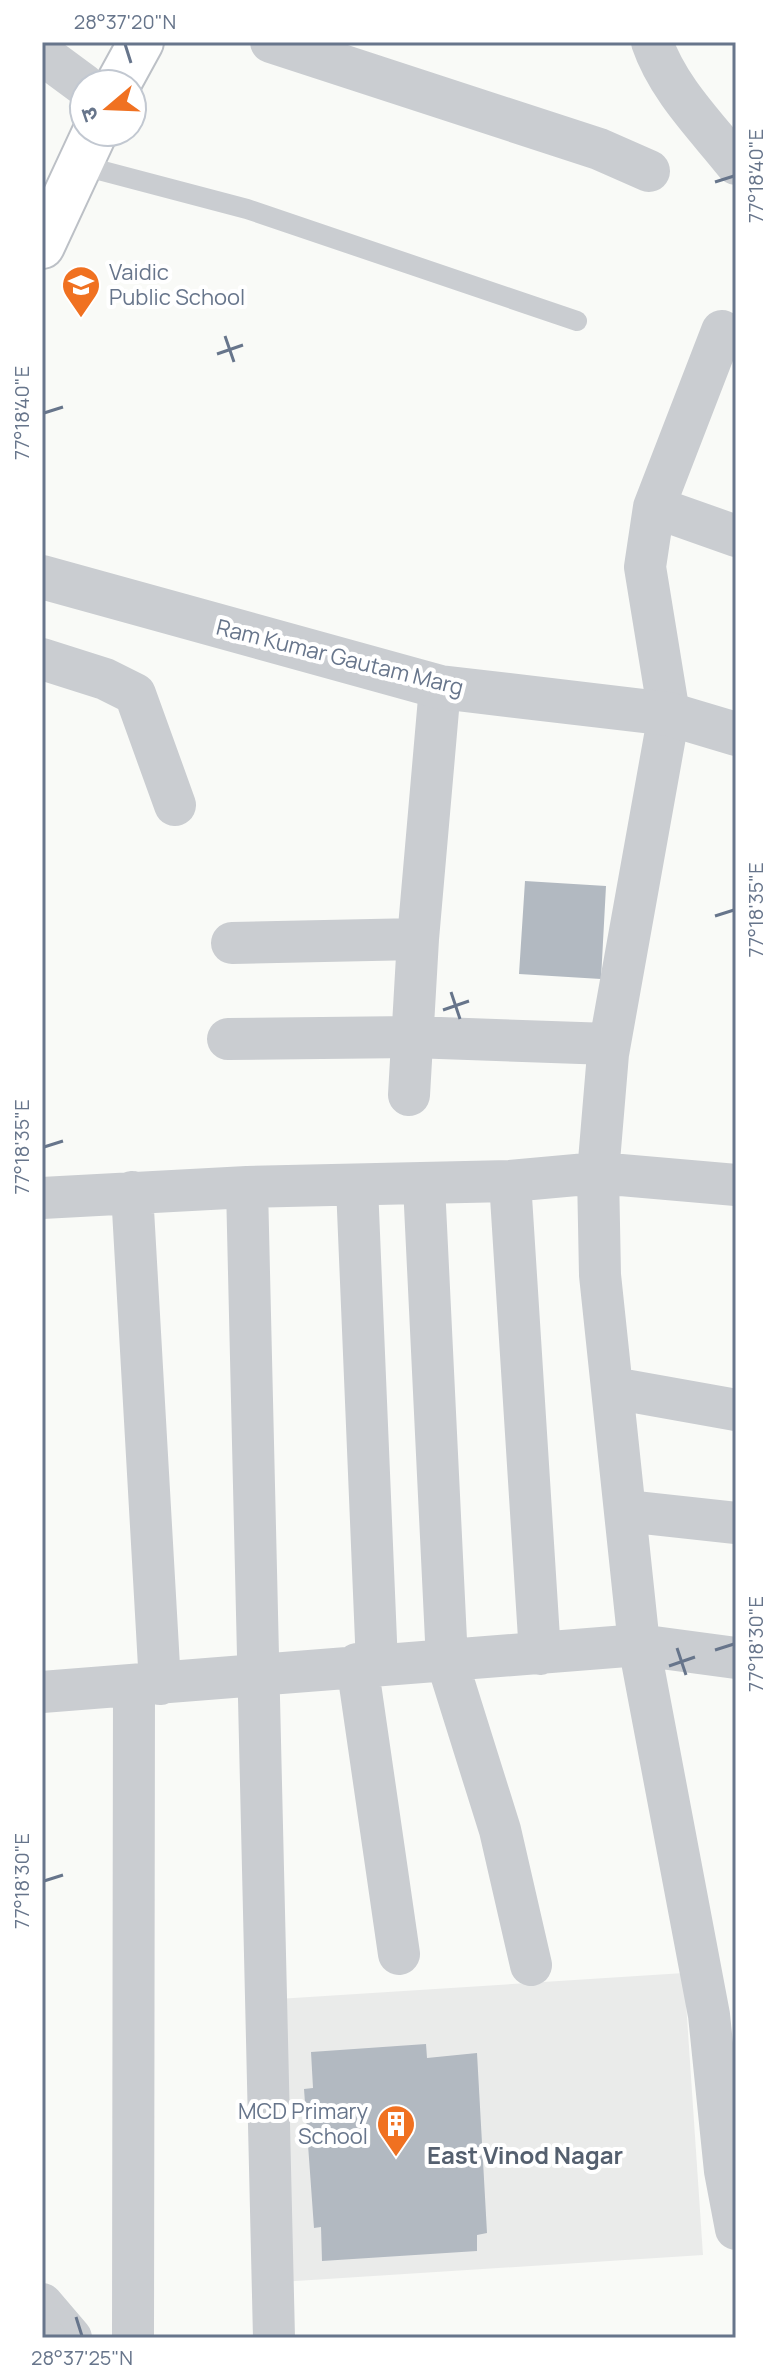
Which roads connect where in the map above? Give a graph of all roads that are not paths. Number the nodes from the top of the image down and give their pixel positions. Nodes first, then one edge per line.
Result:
1 (141, 42) edge
2 (271, 42) edge
3 (652, 42) edge
4 (42, 54) edge
5 (127, 68) edge
6 (68, 73) edge
7 (87, 148) edge
8 (736, 164) edge
9 (649, 171) dead end
10 (42, 246) edge
11 (577, 321) dead end
12 (722, 331) dead end
13 (654, 507) junction
14 (736, 536) edge
15 (42, 577) edge
16 (42, 659) edge
17 (440, 687) junction
18 (669, 714) junction
19 (736, 734) edge
20 (175, 805) dead end
21 (418, 939) junction
22 (232, 943) dead end
23 (412, 1037) junction
24 (228, 1039) dead end
25 (609, 1044) junction
26 (409, 1095) dead end
27 (598, 1173) junction
28 (510, 1181) junction
29 (424, 1185) junction
30 (736, 1185) edge
31 (357, 1186) junction
32 (247, 1187) junction
33 (132, 1192) junction
34 (42, 1198) edge
35 (613, 1388) junction
36 (736, 1410) edge
37 (626, 1511) junction
38 (736, 1523) edge
39 (639, 1645) junction
40 (540, 1654) junction
41 (736, 1658) edge
42 (447, 1661) junction
43 (367, 1665) junction
44 (260, 1674) junction
45 (147, 1685) junction
46 (42, 1692) edge
47 (399, 1954) dead end
48 (531, 1965) dead end
49 (730, 2171) edge
50 (736, 2229) edge
51 (42, 2304) edge
52 (71, 2338) edge
53 (133, 2338) edge
54 (274, 2338) edge

1 - 5 main road
2 - 9 street
3 - 8 street
4 - 6 street
7 - 10 main road
7 - 11 lane
12 - 13 street
13 - 14 street
13 - 18 street
15 - 17 street, Ram Kumar Gautam Marg
16 - 20 street
17 - 18 street, Ram Kumar Gautam Marg
17 - 21 street
18 - 19 street, Ram Kumar Gautam Marg
18 - 25 street
21 - 22 street
21 - 23 street
23 - 24 street
23 - 25 street
23 - 26 street
25 - 27 street
27 - 28 street
27 - 30 street
27 - 35 street
28 - 29 street
28 - 40 street
29 - 31 street
29 - 42 street
31 - 32 street
31 - 43 street
32 - 33 street
32 - 44 street
33 - 34 street
33 - 45 street
35 - 36 street
35 - 37 street
37 - 38 street
37 - 39 street
39 - 40 street
39 - 41 street
39 - 49 street
40 - 42 street
42 - 43 street
42 - 48 street
43 - 44 street
43 - 47 street
44 - 45 street
44 - 54 street
45 - 46 street
45 - 53 street
49 - 50 street
51 - 52 street

